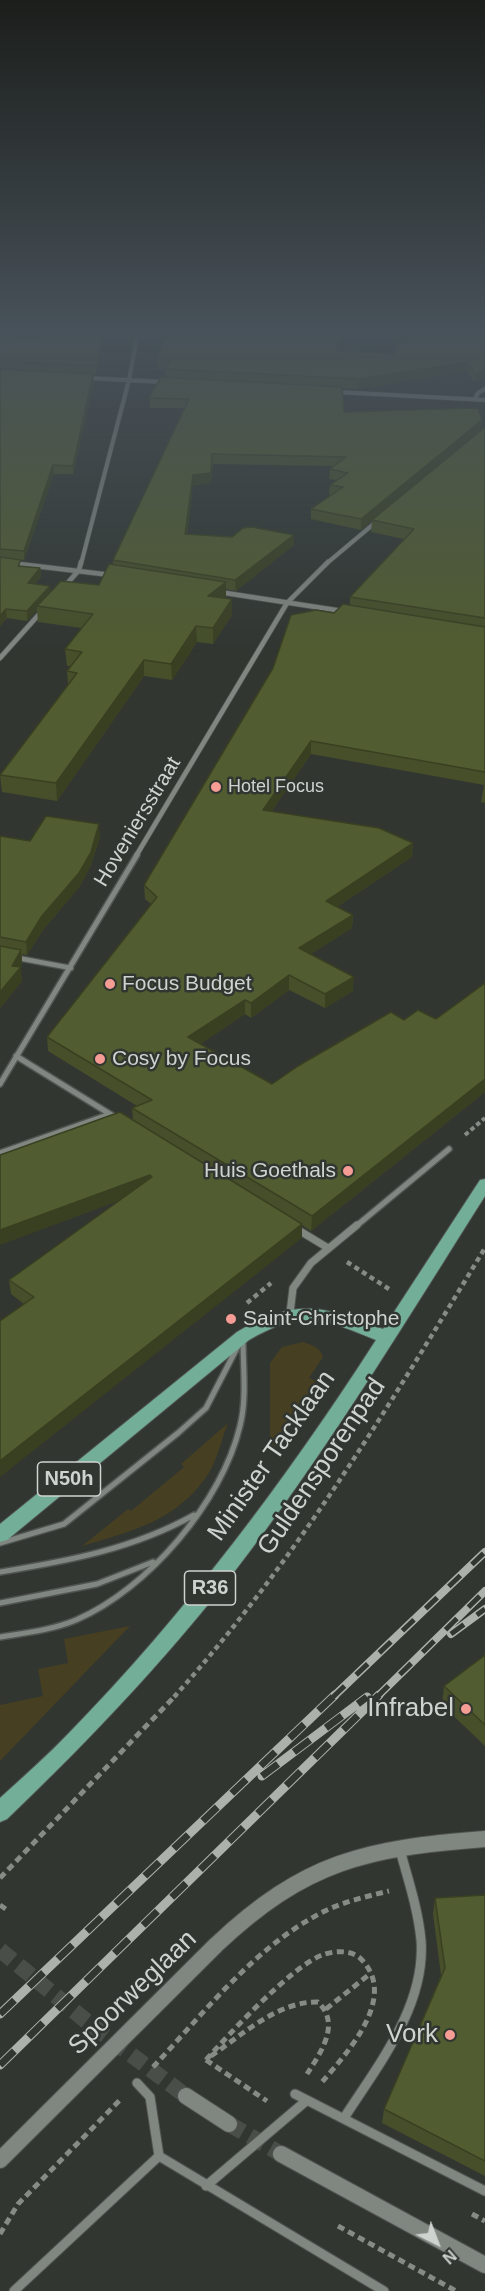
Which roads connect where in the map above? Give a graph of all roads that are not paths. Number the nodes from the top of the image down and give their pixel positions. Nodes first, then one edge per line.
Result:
1 (113, 439) edge
2 (380, 519) edge
3 (0, 562) edge
4 (79, 570) junction
5 (114, 576) edge
6 (63, 588) edge
7 (218, 592) edge
8 (287, 603) junction
9 (48, 605) edge
10 (346, 611) edge
11 (0, 658) edge
12 (10, 956) edge
13 (71, 968) junction
14 (16, 1056) junction
15 (0, 1084) edge
16 (110, 1114) junction
17 (130, 1126) edge
18 (449, 1149) dead end
19 (0, 1153) edge
20 (485, 1184) edge
21 (287, 1222) edge
22 (328, 1248) junction
23 (290, 1313) junction
24 (243, 1336) junction
25 (386, 1337) junction
26 (199, 1512) junction
27 (0, 1535) edge
28 (0, 1542) edge
29 (160, 1558) junction
30 (0, 1572) edge
31 (0, 1603) edge
32 (0, 1637) edge
33 (0, 1812) edge
34 (485, 1839) edge
35 (400, 1849) junction
36 (137, 2083) road end
37 (295, 2094) dead end
38 (186, 2096) tunnel mouth
39 (306, 2101) junction
40 (344, 2118) junction
41 (229, 2124) tunnel mouth
42 (281, 2154) tunnel mouth
43 (159, 2156) junction
44 (0, 2160) edge
45 (206, 2186) junction
46 (485, 2191) edge
47 (485, 2265) edge
48 (14, 2291) edge
49 (384, 2291) edge

1 - 4 street
2 - 8 street, Hoveniersstraat
3 - 4 street
4 - 5 street
4 - 6 street
7 - 8 street
8 - 10 street
8 - 13 street, Hoveniersstraat
9 - 11 street
12 - 13 lane
13 - 14 street, Hoveniersstraat
14 - 15 street, Hoveniersstraat
14 - 16 street
16 - 17 street
16 - 19 street
18 - 22 street
20 - 25 main road, Minister Tacklaan / R36
21 - 22 street
22 - 23 street
23 - 24 main road, N50h
23 - 25 main road, N50h
24 - 26 lane
24 - 27 main road, N50h
24 - 28 lane
25 - 33 main road, Minister Tacklaan / R36
26 - 29 lane
26 - 30 lane
29 - 31 lane
29 - 32 lane
34 - 35 street, Spoorweglaan
35 - 40 street
35 - 44 street, Spoorweglaan
36 - 43 street
37 - 39 street
38 - 41 street
39 - 40 street
39 - 45 street
40 - 46 street
42 - 47 street
43 - 45 street
43 - 48 street
45 - 49 street

